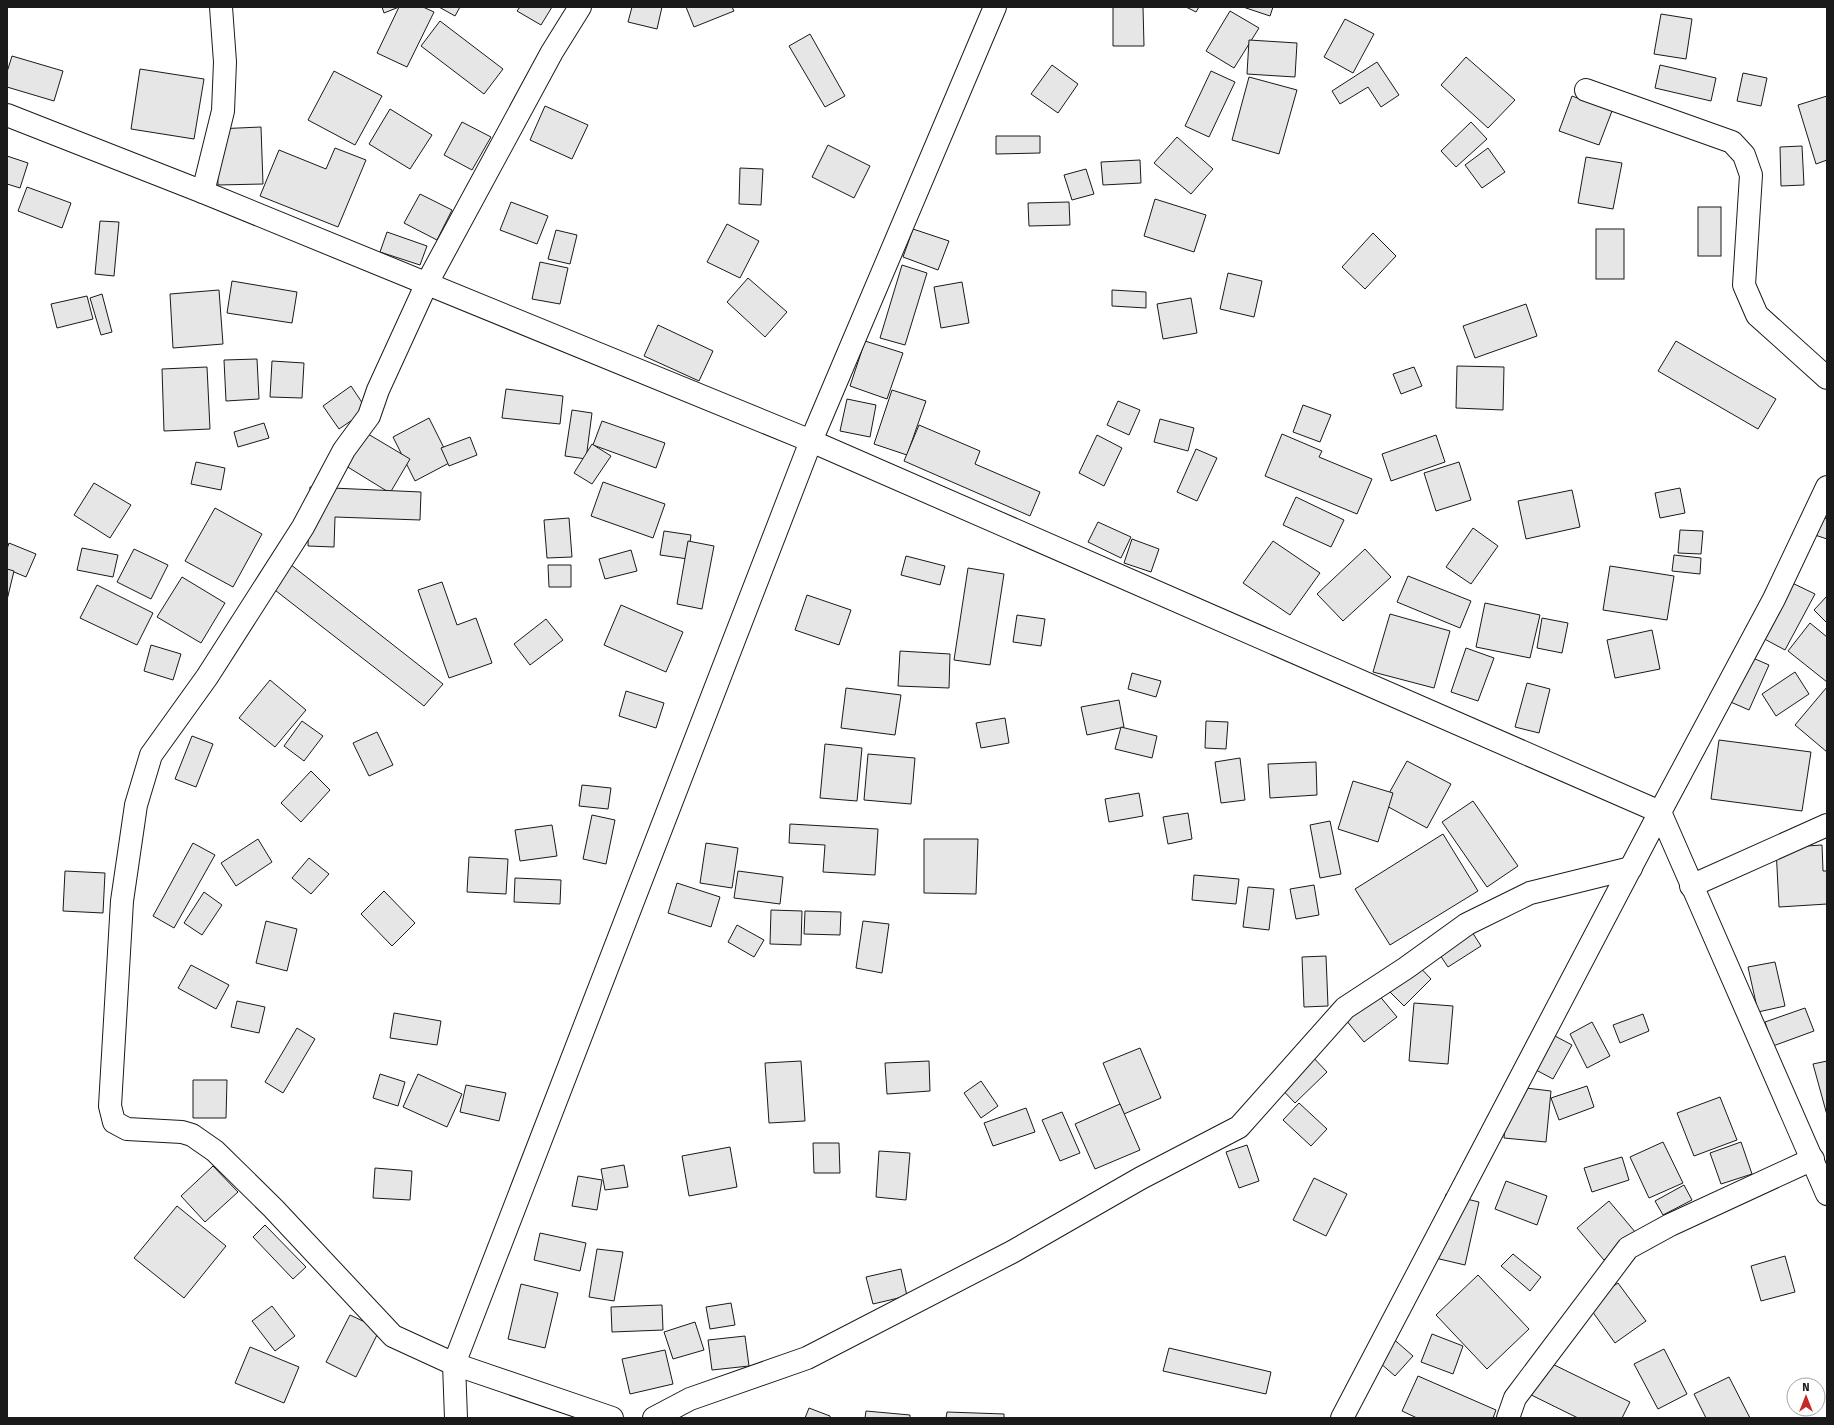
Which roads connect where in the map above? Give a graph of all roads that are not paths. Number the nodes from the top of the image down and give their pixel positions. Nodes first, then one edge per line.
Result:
1 (220, 7) edge
2 (580, 7) edge
3 (995, 7) edge
4 (1586, 90) dead end
5 (7, 115) edge
6 (203, 192) junction
7 (427, 283) junction
8 (1827, 378) edge
9 (812, 441) junction
10 (1827, 487) edge
11 (1660, 812) junction
12 (1827, 825) edge
13 (1631, 868) junction
14 (1691, 886) junction
15 (1813, 1159) junction
16 (1827, 1194) edge
17 (454, 1364) junction
18 (456, 1418) edge
19 (612, 1418) edge
20 (654, 1418) edge
21 (1342, 1418) edge
22 (1508, 1418) edge

1 - 6 street
2 - 7 street
3 - 9 street
4 - 8 street
5 - 6 street
6 - 7 street
7 - 9 street
7 - 17 street
9 - 11 street
9 - 17 street
10 - 11 street
11 - 13 street
11 - 14 street
12 - 14 street
13 - 20 street
13 - 21 street
14 - 15 street
15 - 16 street
15 - 22 street
17 - 18 street
17 - 19 street

